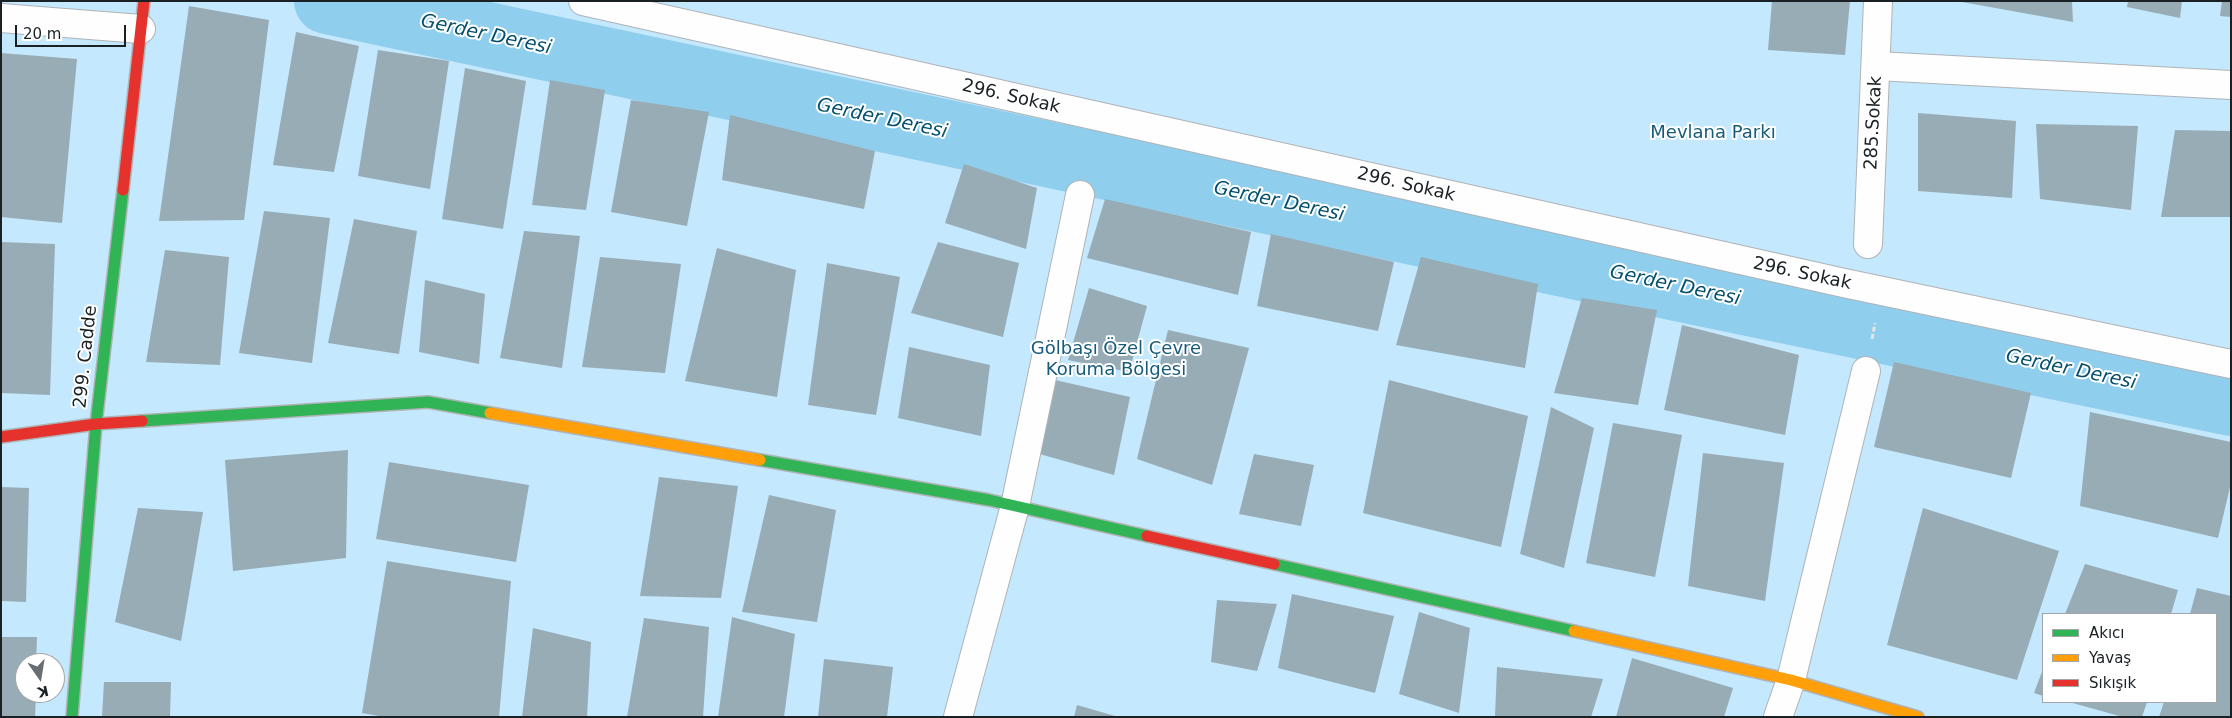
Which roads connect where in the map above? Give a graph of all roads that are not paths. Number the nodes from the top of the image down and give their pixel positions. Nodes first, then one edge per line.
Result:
1 (144, 1) edge
2 (583, 1) edge
3 (1878, 1) edge
4 (1, 18) edge
5 (142, 23) junction
6 (1877, 66) junction
7 (2231, 85) edge
8 (1080, 195) dead end
9 (1868, 244) dead end
10 (1868, 359) road end
11 (2231, 364) edge
12 (96, 424) junction
13 (1, 437) edge
14 (1015, 506) junction
15 (1790, 680) junction
16 (72, 717) edge
17 (958, 717) edge
18 (1778, 717) edge
19 (1918, 717) edge

1 - 5 street, 299. Cadde
2 - 11 street, 296. Sokak
3 - 6 street, 285.Sokak
4 - 5 street
5 - 12 street, 299. Cadde
6 - 7 street
6 - 9 street, 285.Sokak
8 - 14 street
10 - 15 street
12 - 13 street
12 - 14 street
12 - 16 street, 299. Cadde
14 - 15 street
14 - 17 street
15 - 18 street
15 - 19 street

